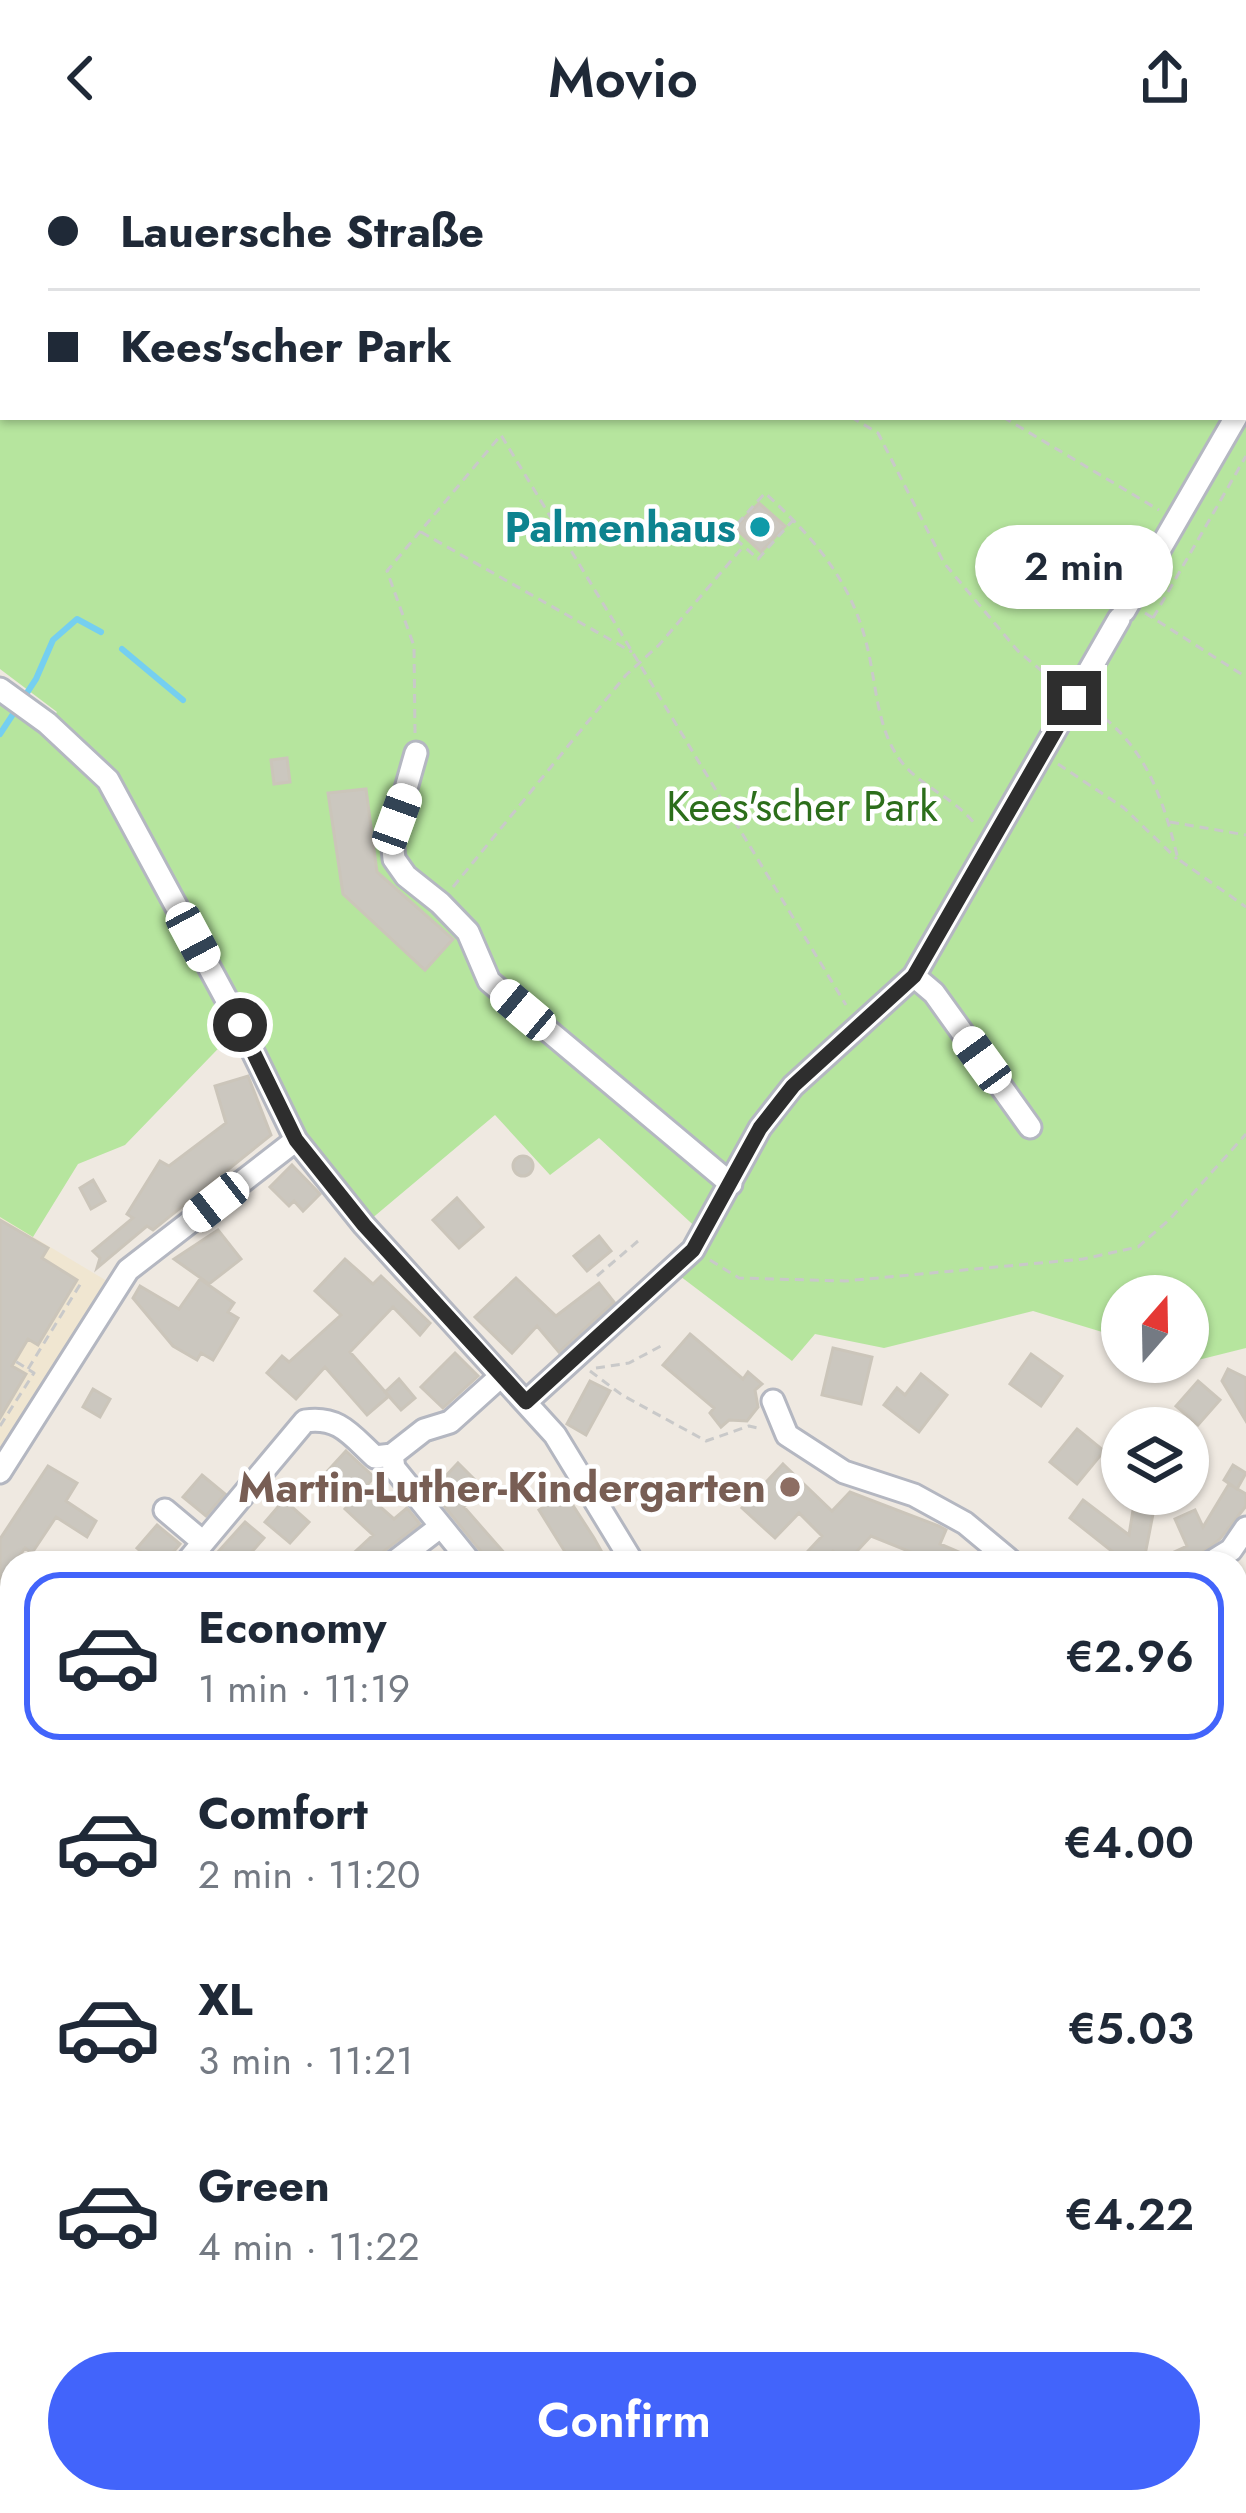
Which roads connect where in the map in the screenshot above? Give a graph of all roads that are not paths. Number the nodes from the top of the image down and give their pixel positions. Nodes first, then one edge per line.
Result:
1 (1233, 420) edge
2 (0, 689) edge
3 (416, 753) road end
4 (914, 976) junction
5 (1030, 1127) dead end
6 (296, 1140) junction
7 (726, 1192) junction
8 (501, 1376) junction
9 (772, 1401) dead end
10 (526, 1402) junction
11 (392, 1455) junction
12 (0, 1472) edge
13 (165, 1510) dead end
14 (440, 1527) junction
15 (203, 1542) junction
16 (196, 1551) edge
17 (408, 1551) edge
18 (461, 1551) edge
19 (627, 1551) edge
20 (999, 1551) edge

1 - 4 street
2 - 6 street
3 - 7 street
4 - 5 street
4 - 7 street
6 - 8 street
6 - 12 street
7 - 10 street
8 - 10 street
8 - 11 street
9 - 20 street
10 - 19 street
11 - 14 street
11 - 15 street
13 - 15 street
14 - 17 street
14 - 18 street
15 - 16 street

